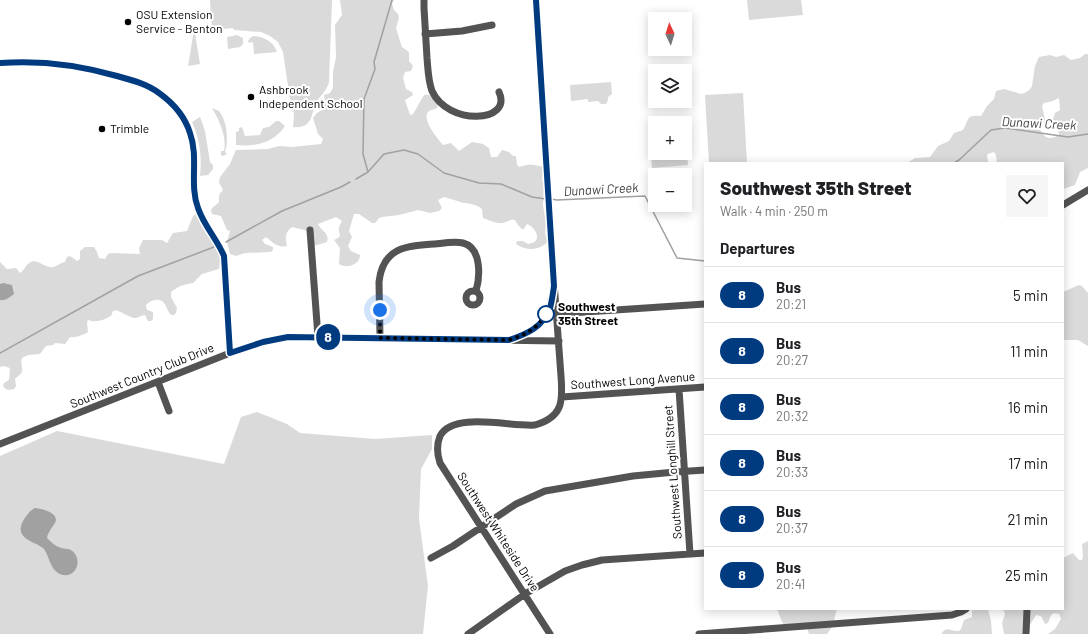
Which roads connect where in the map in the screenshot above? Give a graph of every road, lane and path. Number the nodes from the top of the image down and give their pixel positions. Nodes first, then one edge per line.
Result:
1 (424, 0) edge
2 (536, 0) edge
3 (492, 25) dead end
4 (425, 34) junction
5 (0, 63) edge
6 (499, 92) dead end
7 (1088, 190) edge
8 (1064, 204) edge
9 (310, 230) dead end
10 (554, 286) junction
11 (476, 291) dead end
12 (704, 304) edge
13 (556, 314) junction
14 (318, 337) junction
15 (380, 338) junction
16 (509, 340) junction
17 (559, 342) junction
18 (230, 353) junction
19 (158, 382) junction
20 (704, 388) edge
21 (679, 389) junction
22 (562, 397) junction
23 (170, 411) dead end
24 (0, 444) edge
25 (704, 470) edge
26 (684, 471) junction
27 (481, 526) junction
28 (704, 553) edge
29 (690, 554) junction
30 (431, 558) dead end
31 (525, 594) junction
32 (964, 610) edge
33 (1027, 610) edge
34 (468, 634) edge
35 (550, 634) edge
36 (699, 634) edge
37 (1026, 634) edge

1 - 4 street
2 - 10 street
3 - 4 street
4 - 6 street
5 - 18 street
7 - 8 street
9 - 14 street
10 - 13 street
10 - 16 street
11 - 15 street
12 - 13 street
13 - 17 street
14 - 15 street, Southwest Country Club Drive
14 - 18 street, Southwest Country Club Drive
15 - 16 street, Southwest Country Club Drive
16 - 17 street, Southwest Country Club Drive
17 - 22 street
18 - 19 street, Southwest Country Club Drive
19 - 23 street
19 - 24 street, Southwest Country Club Drive
20 - 21 street, Southwest Long Avenue
21 - 22 street, Southwest Long Avenue
21 - 26 street, Southwest Longhill Street
22 - 27 street, Southwest Whiteside Drive
25 - 26 street
26 - 27 street
26 - 29 street, Southwest Longhill Street
27 - 30 street
27 - 31 street, Southwest Whiteside Drive
28 - 29 street
29 - 31 street
31 - 34 street
31 - 35 street, Southwest Whiteside Drive
32 - 36 street
33 - 37 street

